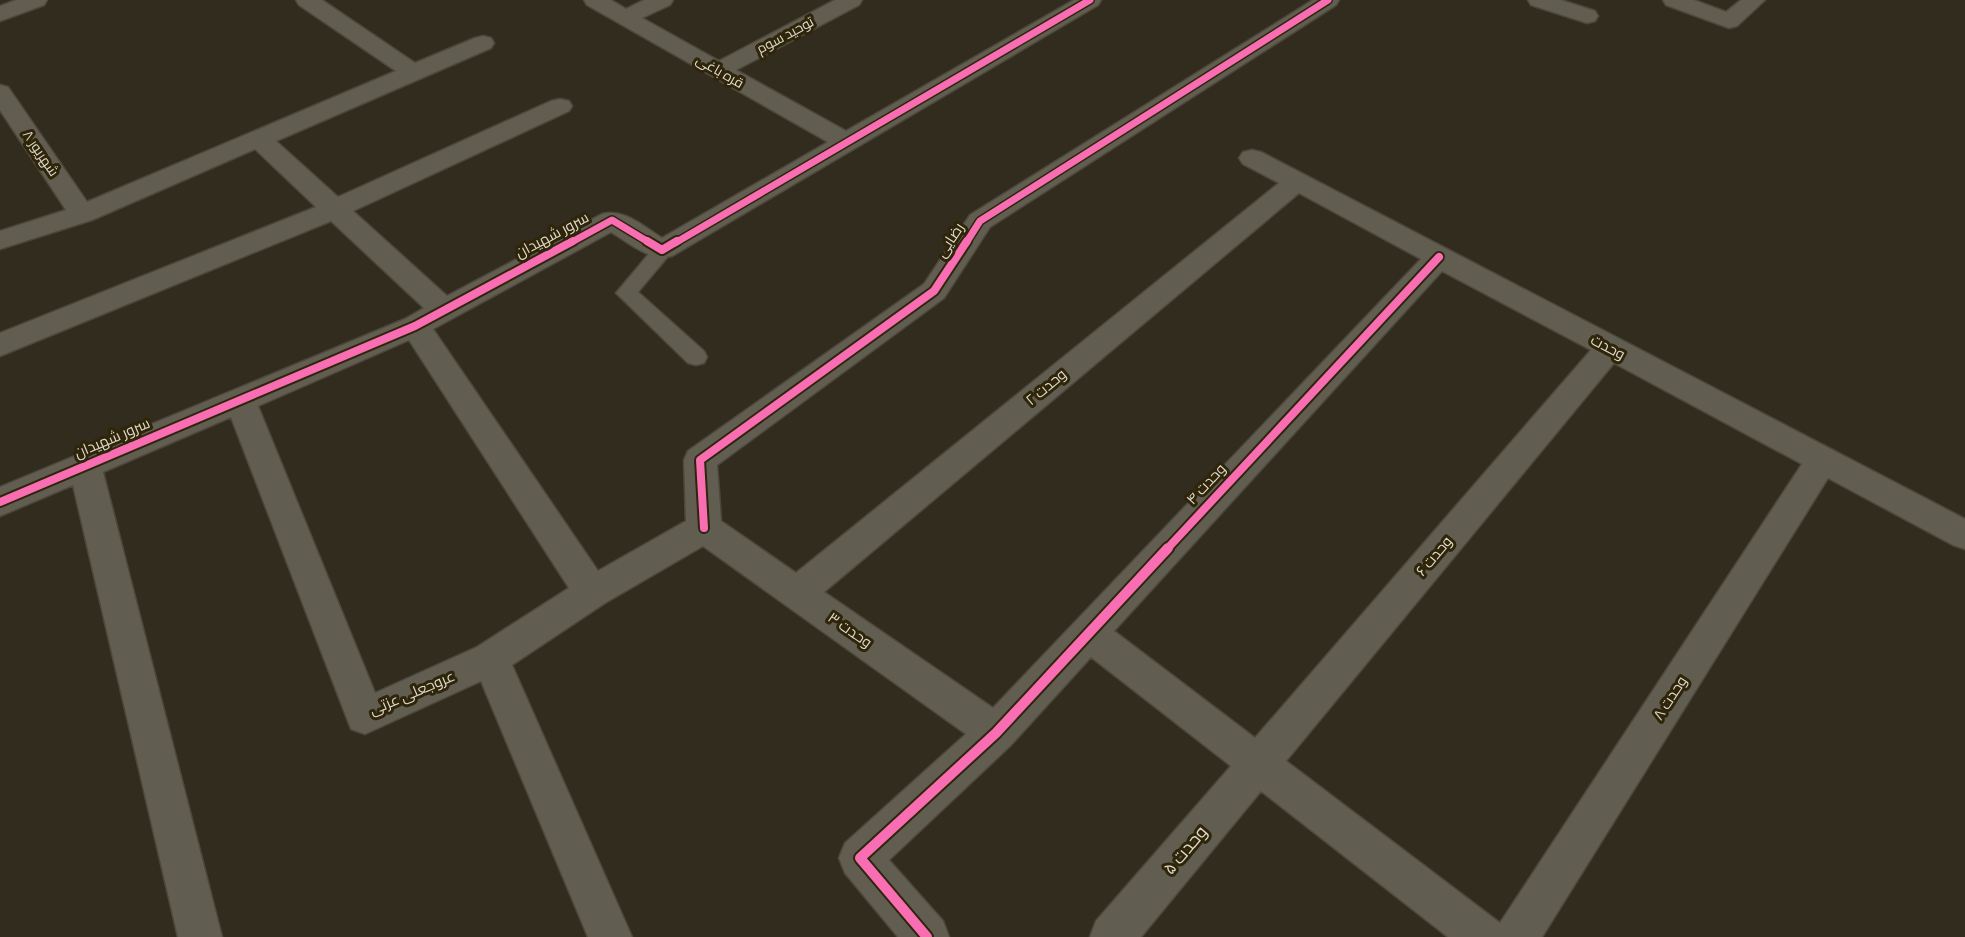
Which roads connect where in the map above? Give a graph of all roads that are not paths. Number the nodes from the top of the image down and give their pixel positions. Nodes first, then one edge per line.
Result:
1 (36, 0) edge
2 (307, 0) edge
3 (595, 0) edge
4 (662, 0) edge
5 (852, 0) edge
6 (1090, 0) edge
7 (1328, 0) edge
8 (1539, 0) edge
9 (1674, 0) edge
10 (1754, 0) edge
11 (0, 14) edge
12 (1587, 16) dead end
13 (626, 18) junction
14 (483, 43) dead end
15 (719, 70) junction
16 (414, 73) junction
17 (0, 92) edge
18 (560, 106) dead end
19 (260, 140) junction
20 (845, 141) junction
21 (1252, 158) dead end
22 (1296, 182) junction
23 (335, 209) junction
24 (82, 214) junction
25 (0, 240) edge
26 (665, 248) junction
27 (1439, 257) junction
28 (444, 310) junction
29 (416, 326) junction
30 (0, 345) edge
31 (1610, 348) junction
32 (696, 357) dead end
33 (240, 400) junction
34 (1822, 460) junction
35 (85, 466) junction
36 (0, 502) edge
37 (704, 528) junction
38 (1965, 535) edge
39 (592, 592) junction
40 (797, 593) junction
41 (1088, 633) junction
42 (490, 658) junction
43 (996, 733) junction
44 (1258, 764) junction
45 (200, 937) edge
46 (610, 937) edge
47 (927, 937) edge
48 (1112, 937) edge
49 (1484, 937) edge
50 (1517, 937) edge

1 - 11 street
2 - 16 street
3 - 13 street, قره باغی
4 - 13 street
5 - 15 street, توحید سوم
6 - 20 street
7 - 37 street, رضایی
8 - 12 street
9 - 10 street
13 - 15 street, قره باغی
14 - 16 street
15 - 20 street, قره باغی
16 - 19 street
17 - 24 street, ۸ شهریور
18 - 23 street
19 - 23 street
19 - 24 street
20 - 26 street
21 - 22 street, وحدت
22 - 27 street, وحدت
22 - 40 street, وحدت ۲
23 - 28 street
23 - 30 street
24 - 25 street
26 - 28 street, سرور شهیدان
26 - 32 lane
27 - 31 street, وحدت
27 - 41 street, وحدت ۴
28 - 29 street, سرور شهیدان
29 - 33 street, سرور شهیدان
29 - 39 street
31 - 34 street, وحدت
31 - 44 street, وحدت ۶
33 - 35 street, سرور شهیدان
33 - 42 street, عروجعلی عزتی
34 - 38 street, وحدت
34 - 50 street, وحدت ۸
35 - 36 street, سرور شهیدان
35 - 45 street
37 - 39 street
37 - 40 street, وحدت ۳
39 - 42 street
40 - 43 street, وحدت ۳
41 - 43 street, وحدت ۴
41 - 44 street
42 - 46 street
43 - 47 street, وحدت ۴
44 - 48 street, وحدت ۵
44 - 49 street

